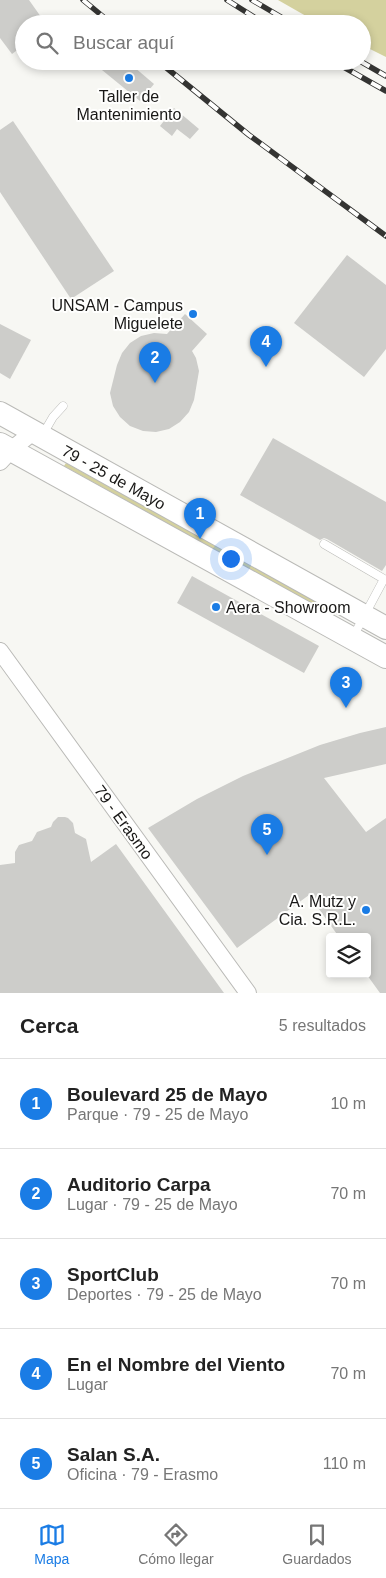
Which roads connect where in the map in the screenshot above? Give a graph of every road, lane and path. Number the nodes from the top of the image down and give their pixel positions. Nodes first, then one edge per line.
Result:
1 (63, 406) dead end
2 (0, 414) edge
3 (33, 432) junction
4 (4, 452) edge
5 (324, 544) dead end
6 (364, 616) junction
7 (386, 628) edge
8 (352, 638) junction
9 (0, 651) edge
10 (386, 657) edge
11 (248, 993) edge

1 - 3 lane
2 - 3 main road, 79 - 25 de Mayo
3 - 4 street
3 - 6 main road, 79 - 25 de Mayo
4 - 8 main road, 79 - 25 de Mayo
5 - 6 lane
6 - 7 main road, 79 - 25 de Mayo
6 - 8 lane
8 - 10 main road, 79 - 25 de Mayo
9 - 11 street, 79 - Erasmo

